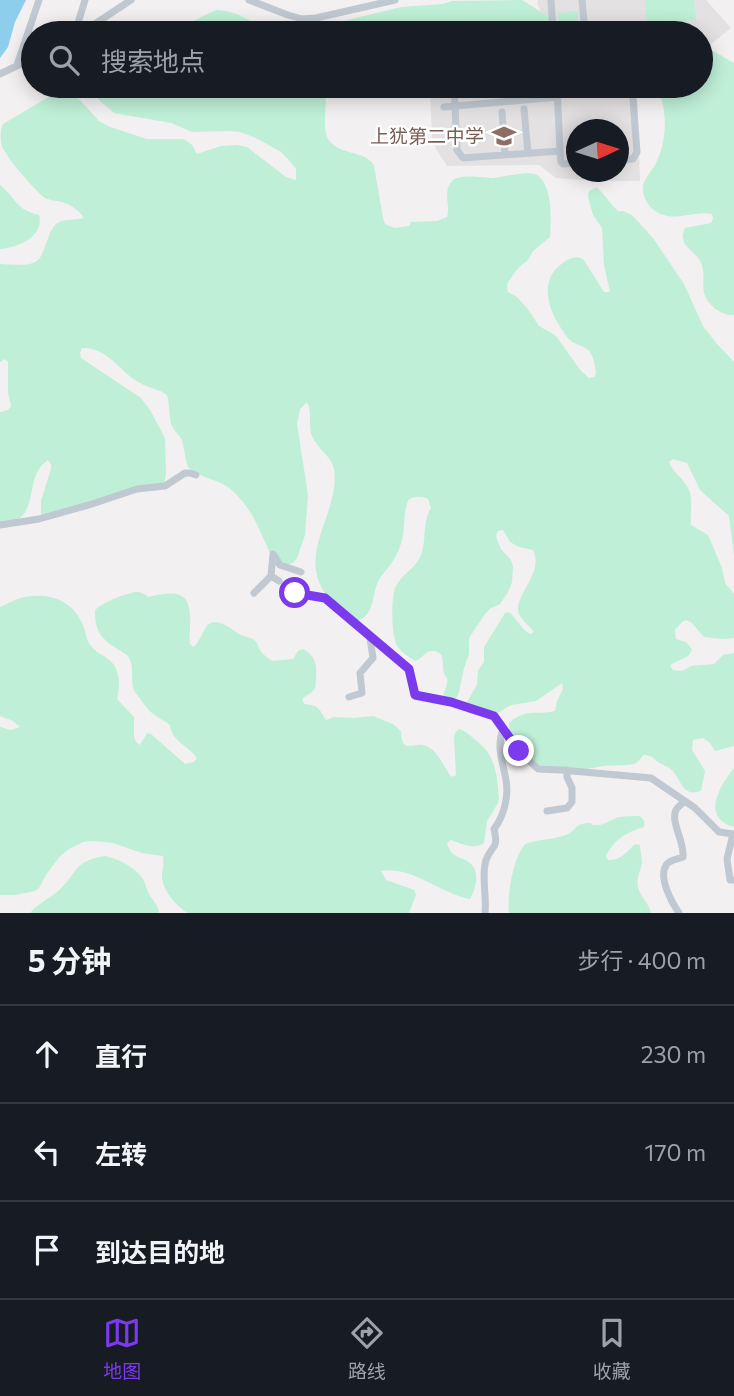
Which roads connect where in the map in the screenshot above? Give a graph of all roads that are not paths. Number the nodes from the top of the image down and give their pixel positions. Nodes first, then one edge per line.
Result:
1 (39, 0) edge
2 (85, 0) edge
3 (131, 0) edge
4 (249, 0) edge
5 (395, 0) edge
6 (551, 0) edge
7 (582, 0) edge
8 (302, 19) joint
9 (32, 21) edge
10 (79, 21) edge
11 (99, 21) edge
12 (552, 21) edge
13 (582, 21) edge
14 (21, 53) edge
15 (21, 63) edge
16 (17, 65) junction
17 (0, 74) edge
18 (455, 98) edge
19 (547, 98) edge
20 (558, 98) edge
21 (633, 98) edge
22 (455, 106) junction
23 (444, 107) dead end
24 (524, 110) dead end
25 (502, 112) dead end
26 (560, 151) junction
27 (528, 153) junction
28 (505, 155) junction
29 (629, 160) edge
30 (566, 164) edge
31 (196, 475) dead end
32 (0, 525) edge
33 (301, 572) dead end
34 (271, 576) junction
35 (279, 581) dead end
36 (254, 593) dead end
37 (295, 593) dead end
38 (370, 637) junction
39 (349, 697) dead end
40 (503, 730) junction
41 (567, 770) junction
42 (685, 801) junction
43 (547, 811) dead end
44 (733, 834) edge
45 (734, 880) edge
46 (485, 913) edge
47 (679, 913) edge

1 - 9 street
2 - 10 street
3 - 11 street
4 - 8 street
5 - 8 street
6 - 12 street
7 - 13 street
14 - 16 street
15 - 16 street
16 - 17 street
18 - 22 street
19 - 22 street
20 - 26 street
21 - 29 street
22 - 23 street
22 - 28 street
24 - 27 street
25 - 28 street
26 - 27 street
26 - 30 street
27 - 28 street
31 - 32 street
33 - 34 street
34 - 35 street
34 - 36 street
37 - 38 street
38 - 39 street
38 - 40 street
40 - 41 street
40 - 46 street
41 - 42 street
41 - 43 street
42 - 44 street
42 - 47 street
44 - 45 street

